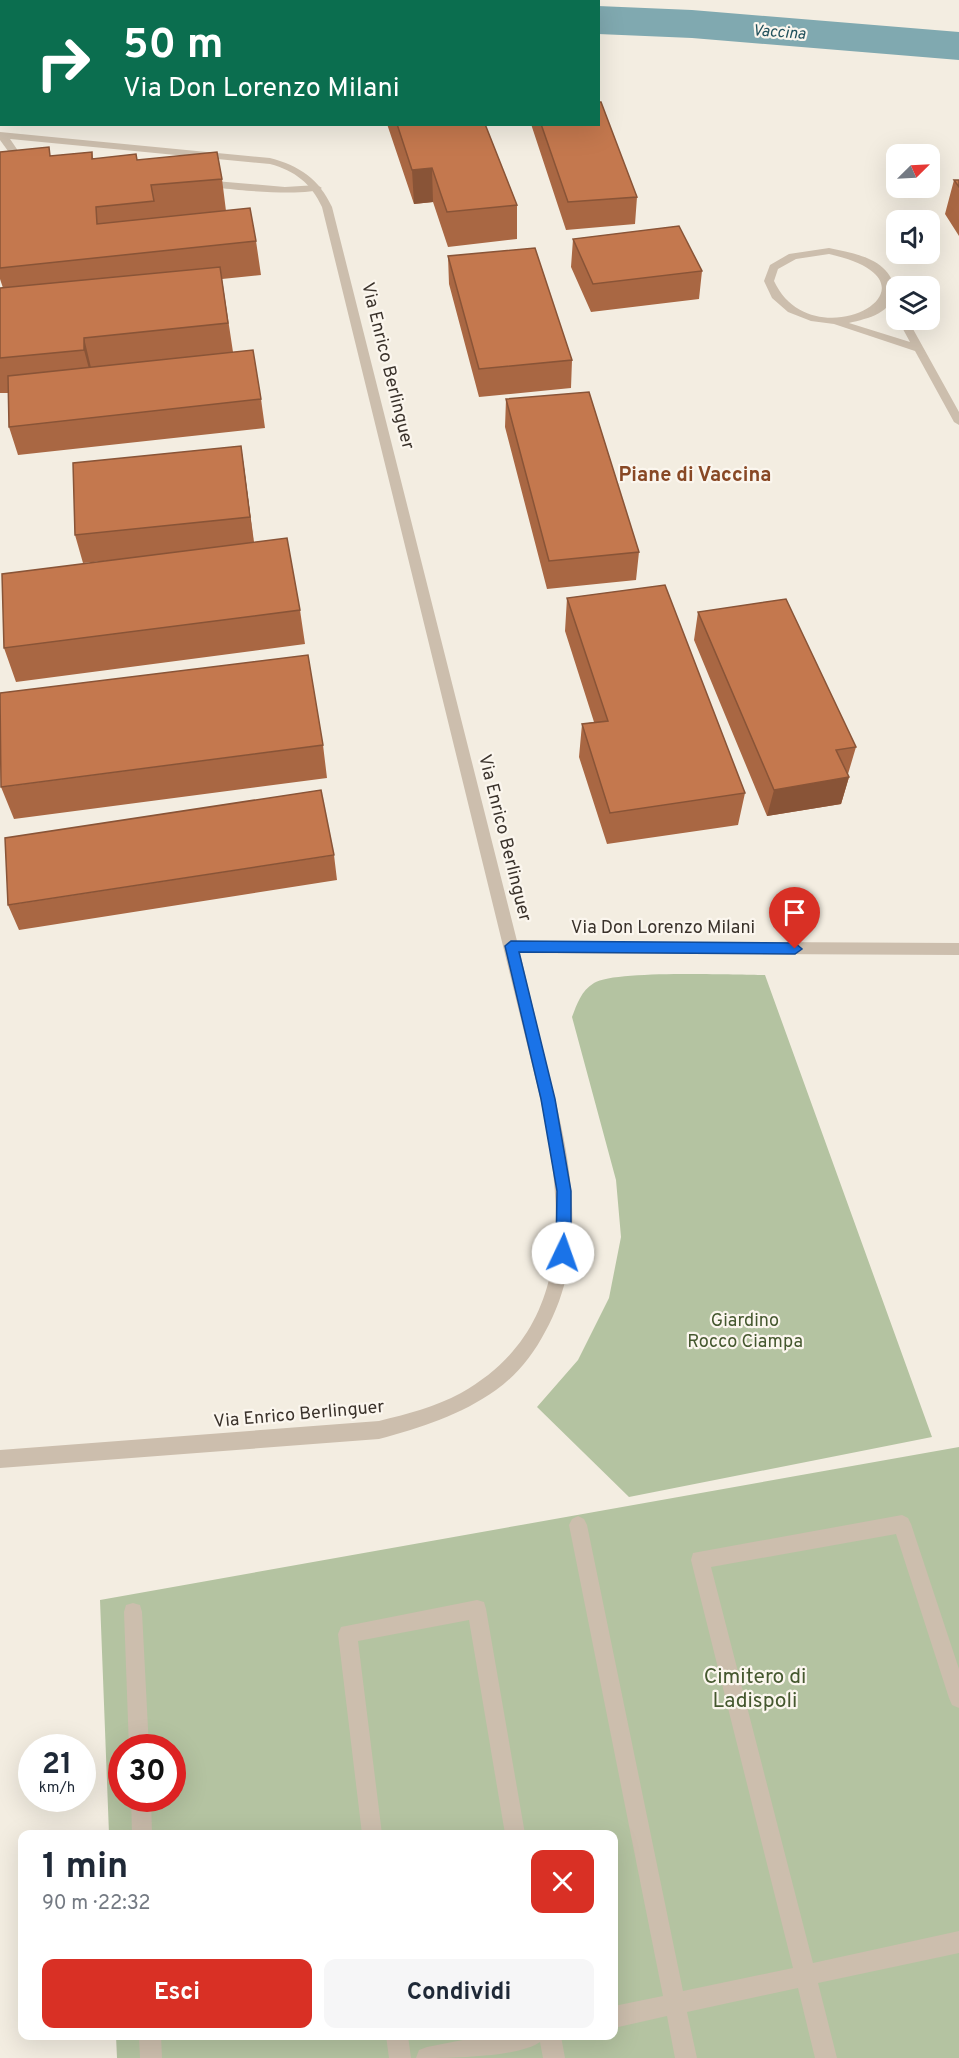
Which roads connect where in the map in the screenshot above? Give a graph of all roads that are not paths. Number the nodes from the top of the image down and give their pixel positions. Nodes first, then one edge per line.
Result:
1 (1, 136) edge
2 (8, 167) edge
3 (25, 169) junction
4 (37, 170) edge
5 (190, 182) edge
6 (317, 188) junction
7 (886, 276) edge
8 (886, 305) edge
9 (830, 321) junction
10 (908, 330) edge
11 (917, 348) junction
12 (959, 422) edge
13 (511, 946) junction
14 (959, 949) edge
15 (0, 1459) edge
16 (579, 1525) dead end
17 (133, 1612) dead end
18 (959, 1698) edge
19 (137, 1734) edge
20 (141, 1812) edge
21 (142, 1830) edge
22 (372, 1830) edge
23 (514, 1830) edge
24 (959, 1942) edge
25 (805, 1976) junction
26 (675, 2004) junction
27 (618, 2016) edge
28 (150, 2040) edge
29 (398, 2040) edge
30 (513, 2040) edge
31 (551, 2040) edge
32 (151, 2058) edge
33 (400, 2058) edge
34 (427, 2058) edge
35 (554, 2058) edge
36 (686, 2058) edge
37 (826, 2058) edge

1 - 3 street
1 - 6 street, Via Enrico Berlinguer
2 - 3 street
3 - 4 street
5 - 6 street
6 - 13 street, Via Enrico Berlinguer
7 - 9 street
8 - 9 street
9 - 11 street
10 - 11 street
11 - 12 street
13 - 14 street, Via Don Lorenzo Milani
13 - 15 street, Via Enrico Berlinguer
16 - 26 street
17 - 19 street
18 - 25 street
20 - 21 street
22 - 23 street
24 - 25 street
25 - 26 street
25 - 37 street
26 - 27 street
26 - 36 street
28 - 32 street
29 - 33 street
30 - 34 street
31 - 35 street

